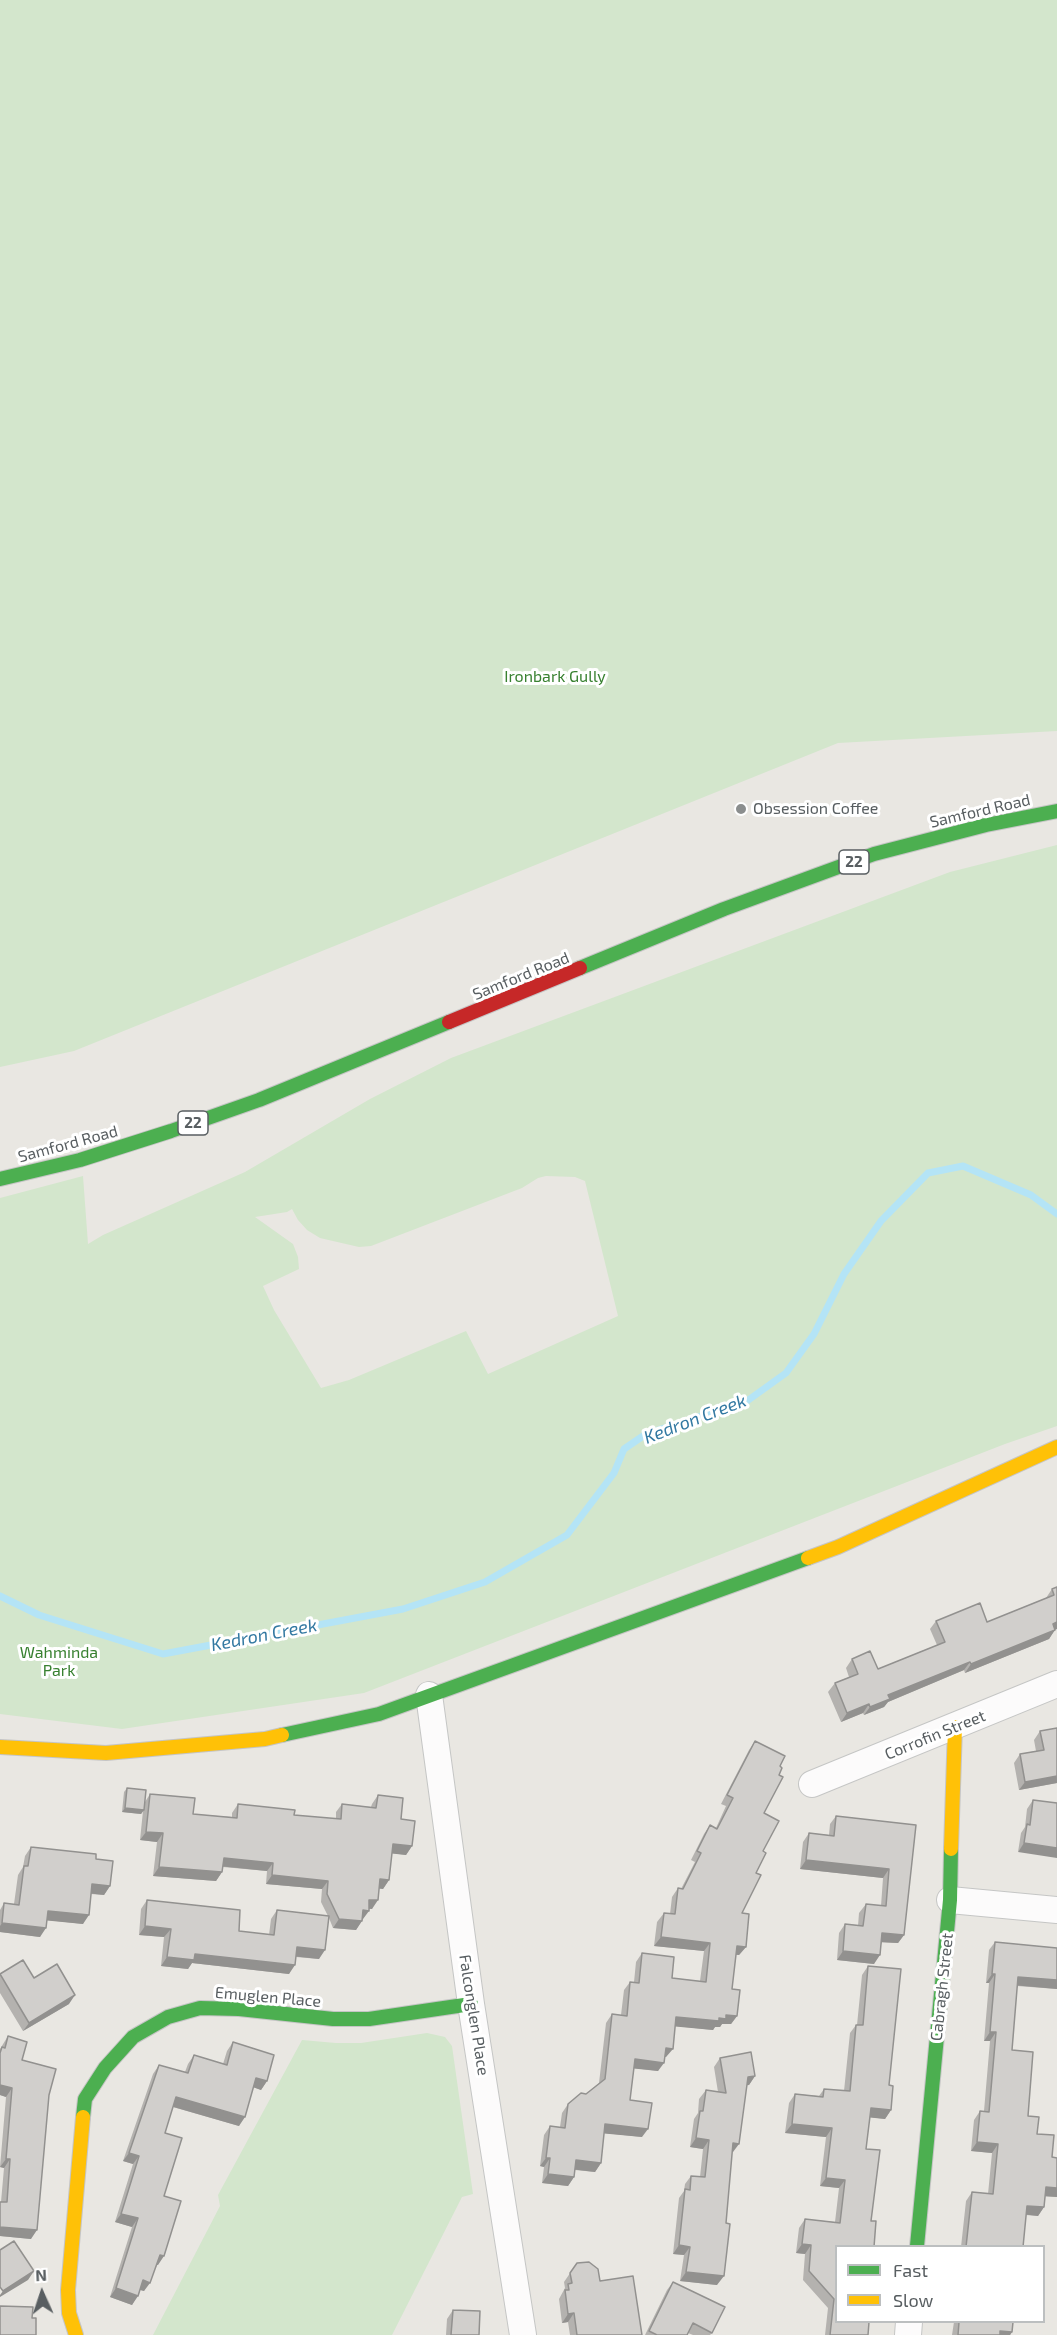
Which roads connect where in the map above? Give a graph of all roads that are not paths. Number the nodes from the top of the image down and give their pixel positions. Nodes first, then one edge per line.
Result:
1 (1057, 811) edge
2 (0, 1179) edge
3 (1057, 1447) edge
4 (1057, 1684) edge
5 (429, 1695) junction
6 (954, 1727) junction
7 (0, 1747) edge
8 (812, 1784) dead end
9 (950, 1900) junction
10 (1057, 1910) edge
11 (471, 2004) junction
12 (917, 2245) edge
13 (76, 2335) edge
14 (523, 2335) edge

1 - 2 street, Samford Road / 22
3 - 5 street
4 - 6 street, Corrofin Street
5 - 7 street
5 - 11 street, Falconglen Place
6 - 8 street, Corrofin Street
6 - 9 street, Cabragh Street
9 - 10 street
9 - 12 street, Cabragh Street
11 - 13 street, Emuglen Place
11 - 14 street, Falconglen Place

